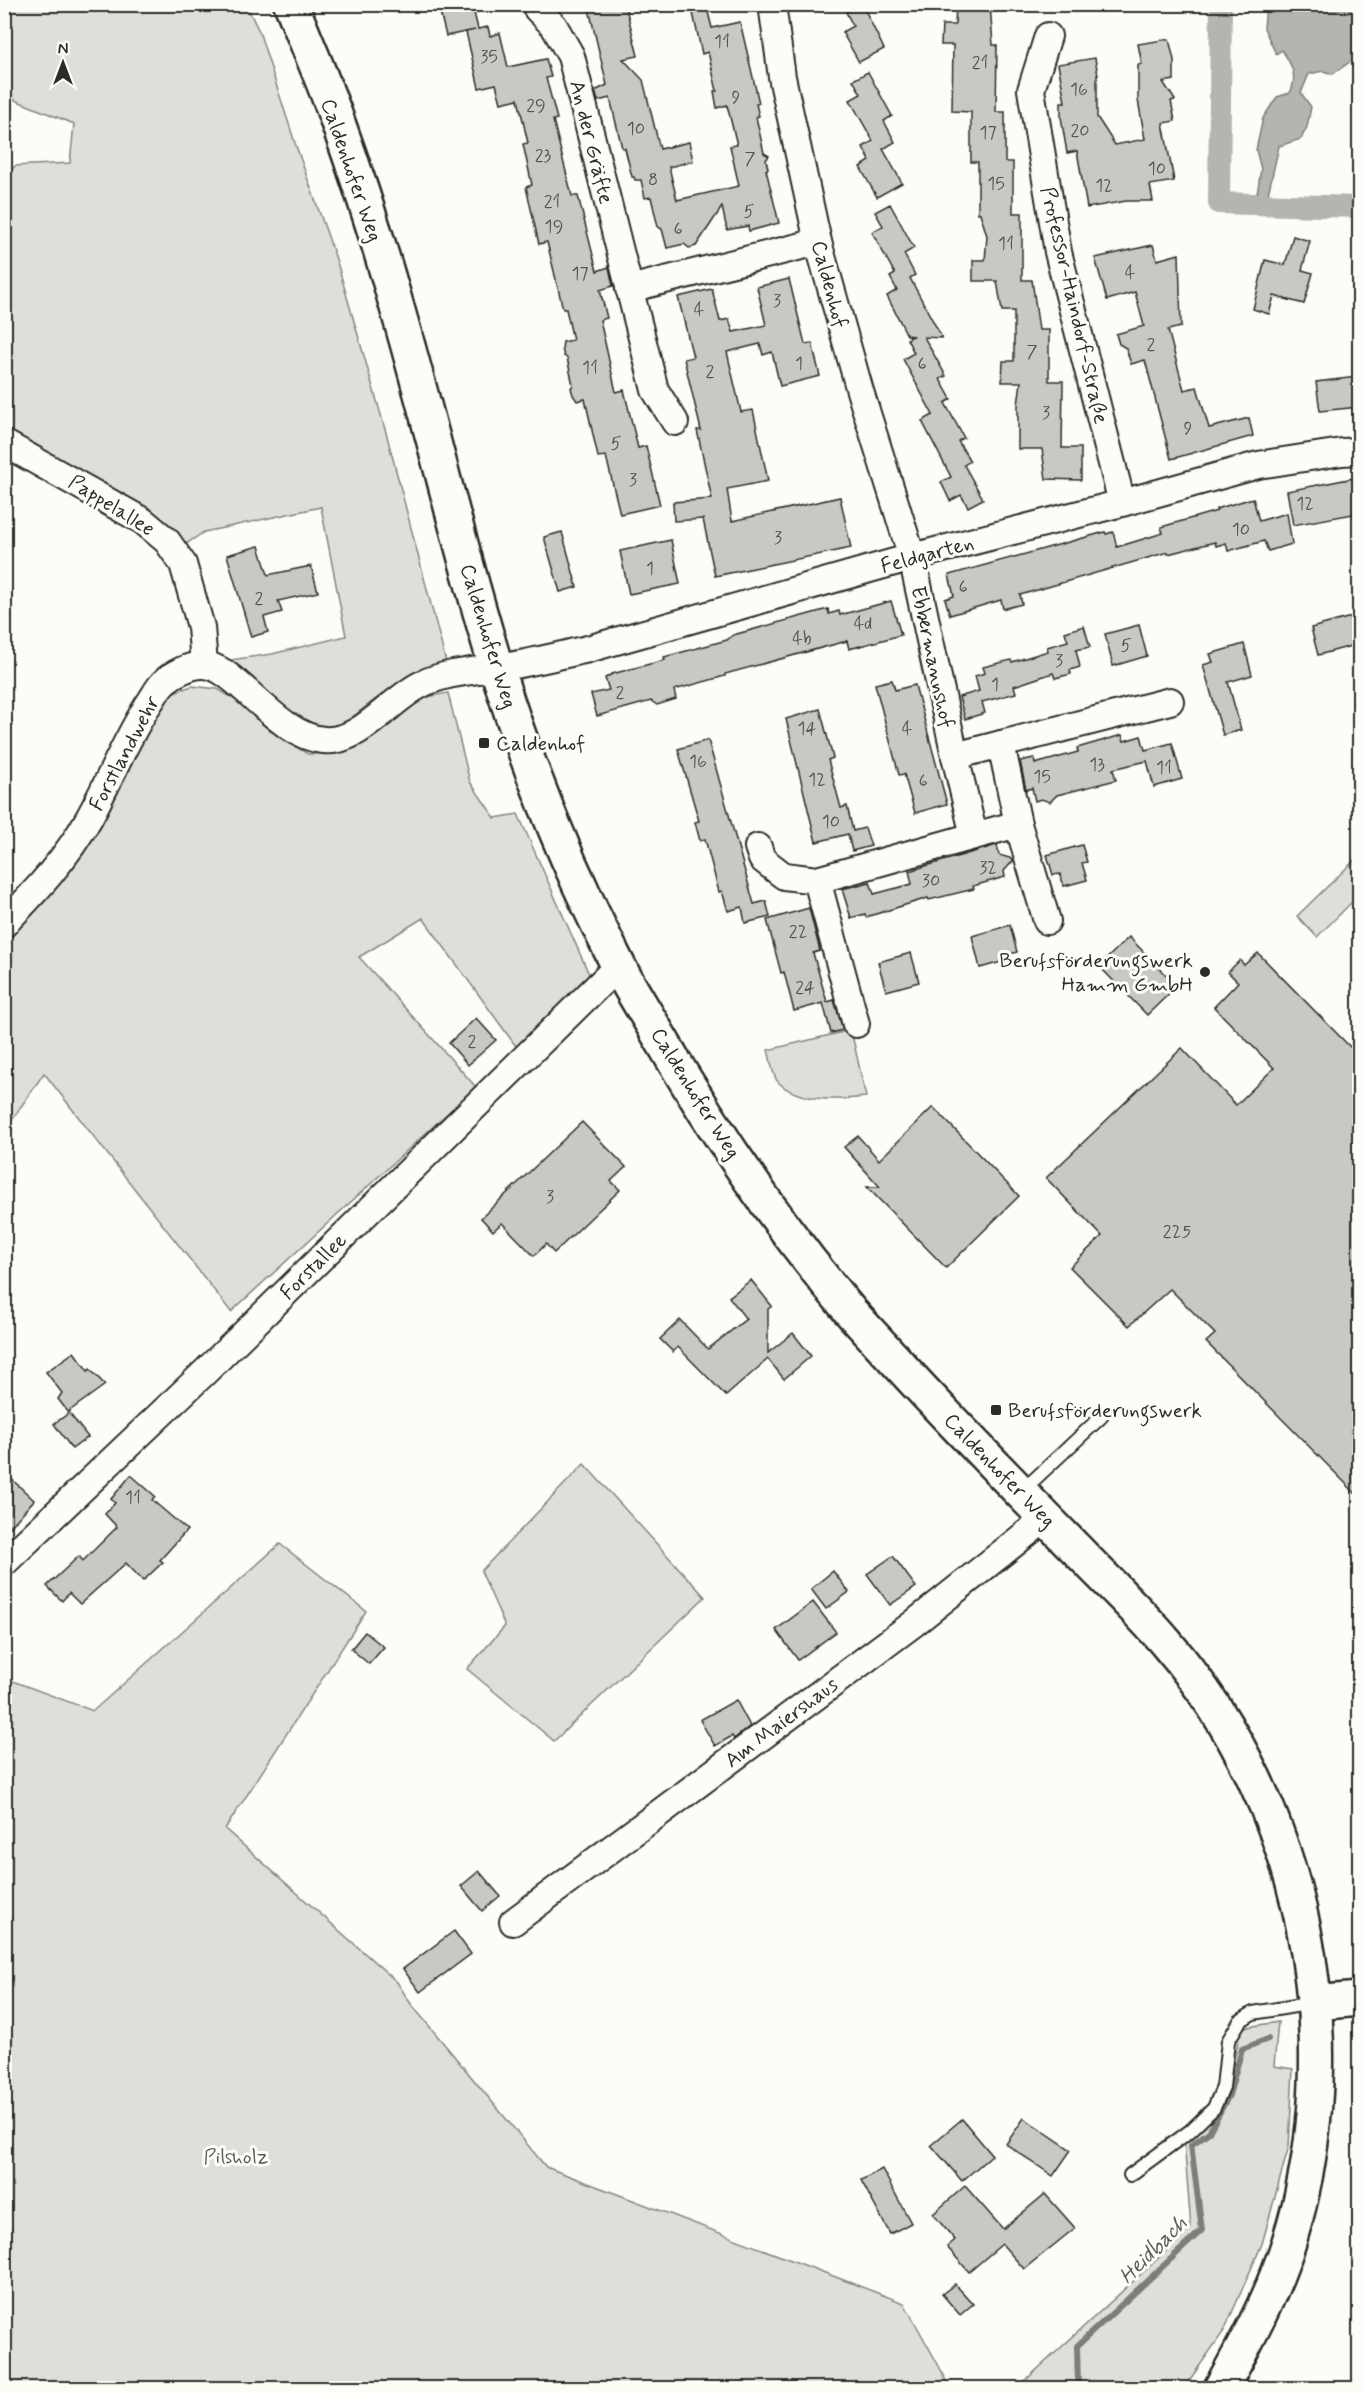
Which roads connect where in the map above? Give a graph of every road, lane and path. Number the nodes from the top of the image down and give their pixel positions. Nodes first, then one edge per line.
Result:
1 (291, 4) edge
2 (535, 4) edge
3 (772, 4) edge
4 (1048, 36) dead end
5 (818, 242) junction
6 (629, 289) junction
7 (675, 422) dead end
8 (4, 443) edge
9 (1359, 451) edge
10 (1122, 503) junction
11 (912, 557) junction
12 (204, 664) junction
13 (497, 668) junction
14 (1170, 702) dead end
15 (1001, 744) junction
16 (955, 756) junction
17 (1018, 824) junction
18 (974, 836) junction
19 (758, 847) dead end
20 (817, 880) junction
21 (1047, 921) dead end
22 (4, 924) edge
23 (618, 966) junction
24 (856, 1024) dead end
25 (1101, 1417) dead end
26 (1020, 1493) junction
27 (1046, 1518) junction
28 (4, 1563) edge
29 (513, 1922) dead end
30 (1359, 1999) edge
31 (1302, 2004) junction
32 (1130, 2175) dead end
33 (1221, 2388) edge

1 - 13 main road, Caldenhofer Weg
2 - 6 street, An der Gräfte
3 - 5 street, Caldenhof
4 - 10 street, Professor-Haindorf-Straße
5 - 6 street
5 - 11 street, Caldenhof
6 - 7 street, An der Gräfte
8 - 12 street, Pappelallee
9 - 10 street, Feldgarten
10 - 11 street, Feldgarten
11 - 13 street, Feldgarten
11 - 16 street, Ebbermannshof
12 - 13 street
12 - 22 street, Forstlandwehr
13 - 23 main road, Caldenhofer Weg
14 - 15 street, Ebbermannshof
15 - 16 street, Ebbermannshof
15 - 17 street
16 - 18 street, Ebbermannshof
17 - 18 street
17 - 21 street
18 - 20 street
19 - 20 street
20 - 24 street
23 - 26 main road, Caldenhofer Weg
23 - 28 street, Forstallee
25 - 26 lane
26 - 27 main road, Caldenhofer Weg
27 - 29 street, Am Maiershaus
27 - 31 main road, Caldenhofer Weg
30 - 31 main road
31 - 32 lane
31 - 33 main road, Caldenhofer Weg

